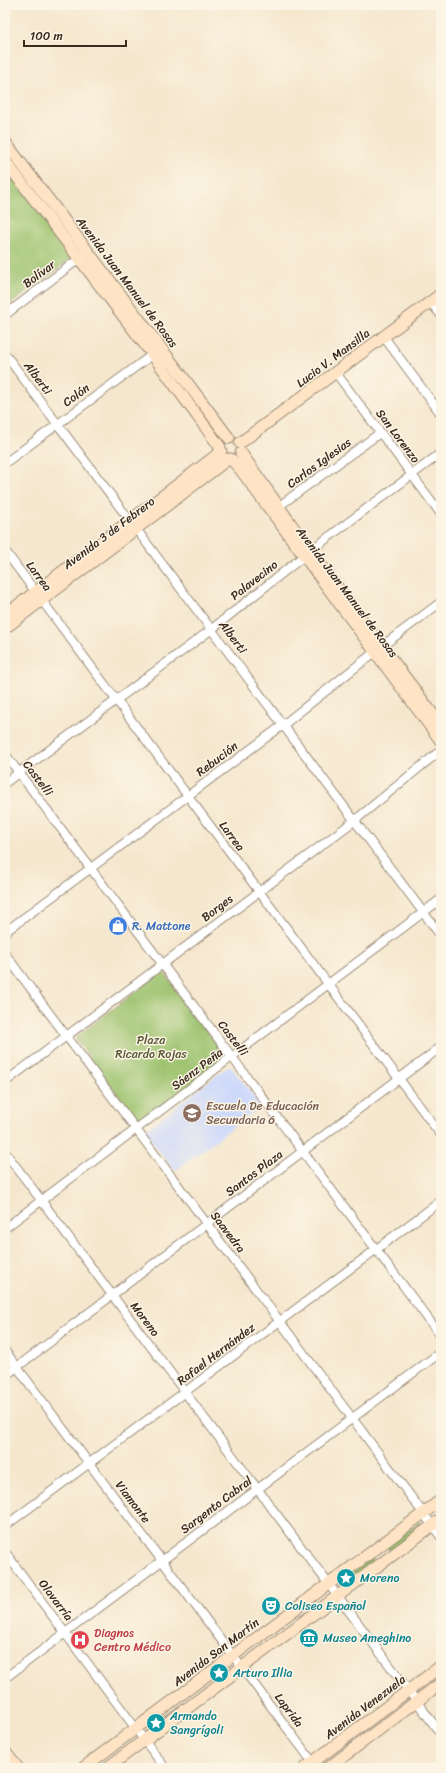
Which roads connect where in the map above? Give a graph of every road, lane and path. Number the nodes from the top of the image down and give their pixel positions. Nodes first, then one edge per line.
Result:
1 (5, 142) edge
2 (8, 161) edge
3 (84, 255) junction
4 (441, 294) edge
5 (430, 302) junction
6 (5, 315) edge
7 (441, 315) edge
8 (384, 337) junction
9 (157, 351) junction
10 (5, 354) edge
11 (336, 373) junction
12 (441, 414) edge
13 (58, 424) junction
14 (380, 433) junction
15 (230, 452) junction
16 (441, 453) edge
17 (5, 463) edge
18 (412, 475) junction
19 (274, 509) junction
20 (441, 514) edge
21 (133, 525) junction
22 (5, 551) edge
23 (307, 554) junction
24 (38, 596) junction
25 (441, 602) edge
26 (5, 615) edge
27 (5, 628) edge
28 (212, 629) junction
29 (378, 649) junction
30 (414, 696) junction
31 (116, 700) junction
32 (283, 725) junction
33 (441, 725) edge
34 (441, 741) edge
35 (441, 750) edge
36 (5, 754) edge
37 (19, 773) junction
38 (5, 783) edge
39 (188, 796) junction
40 (354, 821) junction
41 (91, 868) junction
42 (259, 892) junction
43 (441, 900) edge
44 (424, 913) junction
45 (5, 932) edge
46 (441, 936) edge
47 (5, 954) edge
48 (162, 964) junction
49 (328, 984) junction
50 (66, 1036) junction
51 (441, 1047) edge
52 (232, 1057) junction
53 (399, 1079) junction
54 (5, 1082) edge
55 (136, 1129) junction
56 (441, 1135) edge
57 (303, 1151) junction
58 (5, 1152) edge
59 (42, 1201) junction
60 (441, 1201) edge
61 (207, 1224) junction
62 (5, 1228) edge
63 (376, 1249) junction
64 (112, 1295) junction
65 (280, 1321) junction
66 (441, 1336) edge
67 (5, 1351) edge
68 (441, 1352) edge
69 (17, 1367) junction
70 (5, 1376) edge
71 (185, 1392) junction
72 (352, 1418) junction
73 (89, 1463) junction
74 (257, 1489) junction
75 (441, 1500) edge
76 (423, 1513) junction
77 (437, 1522) edge
78 (5, 1526) edge
79 (441, 1537) edge
80 (5, 1552) edge
81 (162, 1560) junction
82 (329, 1584) junction
83 (337, 1596) junction
84 (65, 1633) junction
85 (233, 1656) junction
86 (441, 1666) edge
87 (241, 1667) junction
88 (5, 1678) edge
89 (441, 1683) edge
90 (408, 1691) junction
91 (416, 1702) junction
92 (136, 1729) junction
93 (441, 1734) edge
94 (144, 1740) junction
95 (5, 1752) edge
96 (311, 1766) edge
97 (18, 1768) edge
98 (84, 1768) edge
99 (107, 1768) edge
100 (165, 1768) edge
101 (328, 1768) edge

1 - 2 street, Avenida Juan Manuel de Rosas
2 - 3 street, Avenida Juan Manuel de Rosas
3 - 6 street, Bolívar
3 - 9 street, Avenida Juan Manuel de Rosas
4 - 5 street, Lucio V. Mansilla
5 - 7 street
5 - 8 street, Lucio V. Mansilla
8 - 11 street, Lucio V. Mansilla
8 - 12 street
9 - 13 street, Colón
9 - 15 street, Avenida Juan Manuel de Rosas
9 - 15 street, Avenida Juan Manuel de Rosas
10 - 13 street, Alberti
11 - 14 street, San Lorenzo
11 - 15 street, Lucio V. Mansilla
13 - 17 street, Colón
13 - 21 street, Alberti
14 - 18 street, San Lorenzo
14 - 19 street, Carlos Iglesias
15 - 19 street, Avenida Juan Manuel de Rosas
15 - 21 street, Avenida 3 de Febrero
16 - 18 street, Palavecino
18 - 20 street, San Lorenzo
18 - 23 street, Palavecino
19 - 23 street, Avenida Juan Manuel de Rosas
21 - 24 street, Avenida 3 de Febrero
21 - 28 street, Alberti
22 - 24 street, Larrea
23 - 28 street, Palavecino
23 - 29 street, Avenida Juan Manuel de Rosas
24 - 26 street, Avenida 3 de Febrero
24 - 27 street, Avenida 3 de Febrero
24 - 31 street, Larrea
25 - 29 street, Rebución
28 - 31 street, Palavecino
28 - 32 street, Alberti
29 - 30 street, Avenida Juan Manuel de Rosas
29 - 32 street, Rebución
30 - 33 street, Avenida Juan Manuel de Rosas
30 - 34 street, Avenida Juan Manuel de Rosas
31 - 37 street, Palavecino
31 - 39 street, Larrea
32 - 39 street, Rebución
32 - 40 street, Alberti
35 - 40 street, Borges
36 - 37 street, Castelli
37 - 38 street, Palavecino
37 - 41 street, Castelli
39 - 41 street, Rebución
39 - 42 street, Larrea
40 - 42 street, Borges
40 - 44 street, Alberti
41 - 45 street, Rebución
41 - 48 street, Castelli
42 - 48 street, Borges
42 - 49 street, Larrea
43 - 44 street, Sáenz Peña
44 - 46 street, Alberti
44 - 49 street, Sáenz Peña
47 - 50 street, Saavedra
48 - 50 street, Borges
48 - 52 street, Castelli
49 - 52 street, Sáenz Peña
49 - 53 street, Larrea
50 - 54 street, Borges
50 - 55 street, Saavedra
51 - 53 street, Santos Plaza
52 - 55 street, Sáenz Peña
52 - 57 street, Castelli
53 - 56 street, Larrea
53 - 57 street, Santos Plaza
55 - 59 street, Sáenz Peña
55 - 61 street, Saavedra
57 - 61 street, Santos Plaza
57 - 63 street, Castelli
58 - 59 street, Moreno
59 - 62 street, Sáenz Peña
59 - 64 street, Moreno
60 - 63 street, Rafael Hernández
61 - 64 street, Santos Plaza
61 - 65 street, Saavedra
63 - 65 street, Rafael Hernández
63 - 66 street, Castelli
64 - 69 street, Santos Plaza
64 - 71 street, Moreno
65 - 71 street, Rafael Hernández
65 - 72 street, Saavedra
67 - 69 street, Viamonte
68 - 72 street, Sargento Cabral
69 - 70 street, Santos Plaza
69 - 73 street, Viamonte
71 - 73 street, Rafael Hernández
71 - 74 street, Moreno
72 - 74 street, Sargento Cabral
72 - 76 street, Saavedra
73 - 78 street, Rafael Hernández
73 - 81 street, Viamonte
74 - 81 street, Sargento Cabral
74 - 82 street, Moreno
75 - 76 street, Avenida San Martín
76 - 77 street, Saavedra
76 - 82 street, Avenida San Martín
77 - 79 street, Saavedra
77 - 83 street
80 - 84 street, Olavarría
81 - 84 street, Sargento Cabral
81 - 85 street, Viamonte
82 - 83 street, Moreno
82 - 85 street, Avenida San Martín
83 - 87 street
83 - 90 street, Moreno
84 - 88 street, Sargento Cabral
84 - 92 street, Olavarría
85 - 87 street, Viamonte
85 - 92 street, Avenida San Martín
86 - 90 street, Avenida Venezuela
87 - 94 street
87 - 96 street, Laprida
89 - 91 street
90 - 91 street, Moreno
90 - 96 street, Avenida Venezuela
91 - 93 street, Moreno
91 - 101 street
92 - 94 street, Olavarría
92 - 98 street, Avenida San Martín
94 - 99 street
94 - 100 street, Olavarría
95 - 97 street

